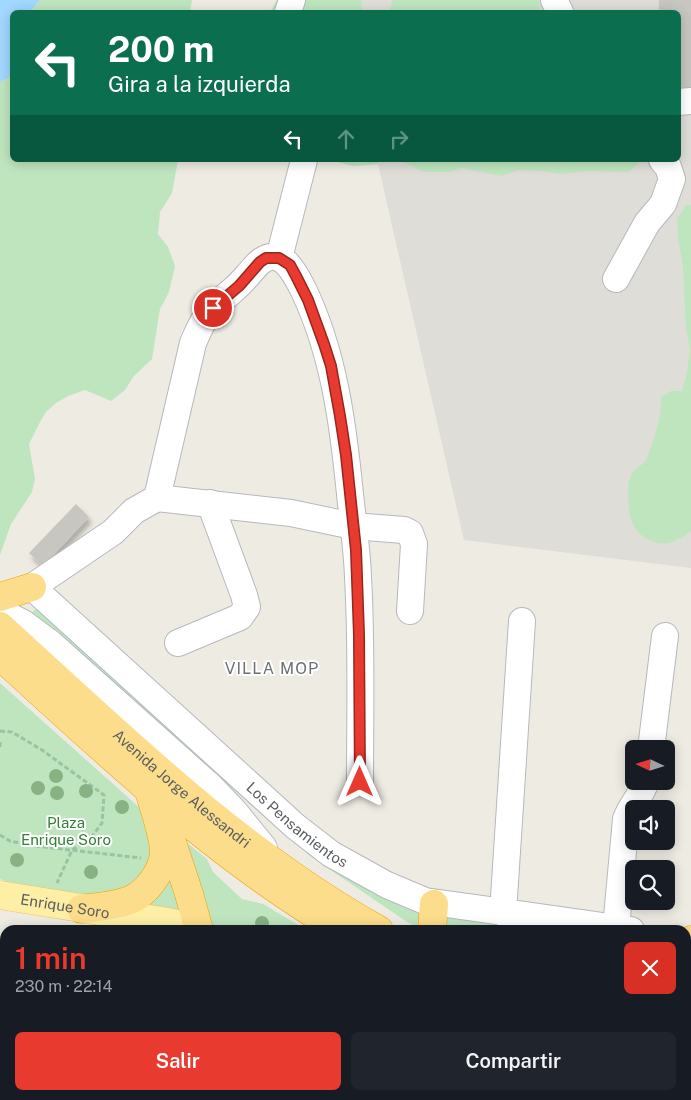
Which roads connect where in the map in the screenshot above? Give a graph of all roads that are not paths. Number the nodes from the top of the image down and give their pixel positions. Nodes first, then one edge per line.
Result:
1 (303, 162) edge
2 (664, 162) edge
3 (279, 258) junction
4 (616, 279) dead end
5 (157, 498) junction
6 (210, 503) junction
7 (353, 526) junction
8 (32, 586) junction
9 (0, 597) edge
10 (0, 611) edge
11 (410, 612) dead end
12 (522, 621) dead end
13 (0, 626) edge
14 (665, 636) dead end
15 (178, 643) dead end
16 (0, 656) edge
17 (652, 740) edge
18 (360, 782) dead end
19 (148, 788) junction
20 (643, 790) edge
21 (279, 866) junction
22 (0, 895) edge
23 (81, 909) junction
24 (503, 913) junction
25 (0, 914) edge
26 (433, 917) edge
27 (77, 925) edge
28 (178, 925) edge
29 (198, 925) edge
30 (332, 925) edge
31 (371, 925) edge
32 (593, 925) edge
33 (623, 925) edge

1 - 3 street
2 - 4 street
3 - 5 street
3 - 7 street
5 - 6 street
5 - 8 street
6 - 7 street
6 - 15 street
7 - 11 street
7 - 18 street
8 - 9 highway
8 - 26 street, Los Pensamientos
10 - 21 street
12 - 24 street
13 - 21 highway, Avenida Jorge Alessandri
14 - 17 street
16 - 19 highway, Avenida Jorge Alessandri
19 - 23 highway
19 - 29 highway
19 - 30 highway, Avenida Jorge Alessandri
20 - 33 street
21 - 31 highway, Avenida Jorge Alessandri
22 - 23 main road, Enrique Soro
23 - 28 main road, Enrique Soro
24 - 26 street, Los Pensamientos
24 - 32 street, Los Pensamientos
25 - 27 main road, Enrique Soro

